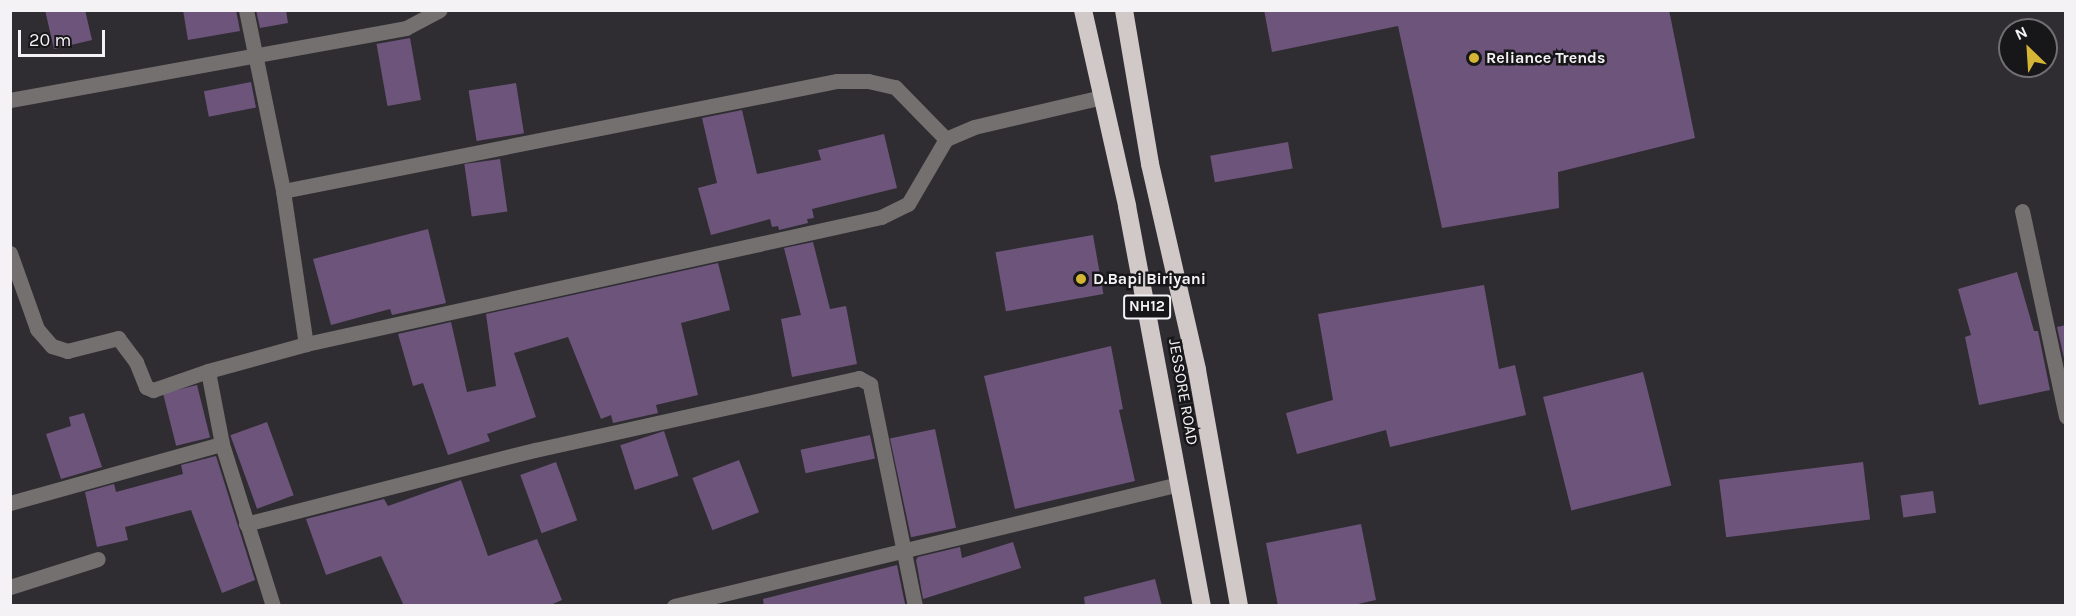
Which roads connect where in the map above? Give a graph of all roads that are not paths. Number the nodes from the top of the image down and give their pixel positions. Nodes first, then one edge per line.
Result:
1 (246, 10) edge
2 (440, 10) edge
3 (1083, 10) edge
4 (1124, 10) edge
5 (255, 56) junction
6 (1102, 97) junction
7 (10, 100) edge
8 (946, 139) junction
9 (283, 191) junction
10 (2022, 211) dead end
11 (10, 253) edge
12 (306, 344) junction
13 (208, 371) junction
14 (2066, 416) edge
15 (222, 444) junction
16 (1179, 484) junction
17 (10, 503) edge
18 (246, 524) junction
19 (903, 551) junction
20 (98, 559) dead end
21 (10, 587) edge
22 (273, 606) edge
23 (674, 606) edge
24 (915, 606) edge
25 (1202, 606) edge
26 (1239, 606) edge

1 - 5 street
2 - 5 street
3 - 6 highway, JESSORE ROAD / NH12
4 - 26 highway, JESSORE ROAD / NH12
5 - 7 street
5 - 9 street
6 - 8 street
6 - 16 highway, JESSORE ROAD / NH12
8 - 9 street
8 - 12 street
9 - 12 street
10 - 14 street
11 - 13 street
12 - 13 street
13 - 15 street
15 - 17 street
15 - 18 street
16 - 19 street
16 - 25 highway, JESSORE ROAD / NH12
18 - 19 street
18 - 22 street
19 - 23 street
19 - 24 street
20 - 21 street

